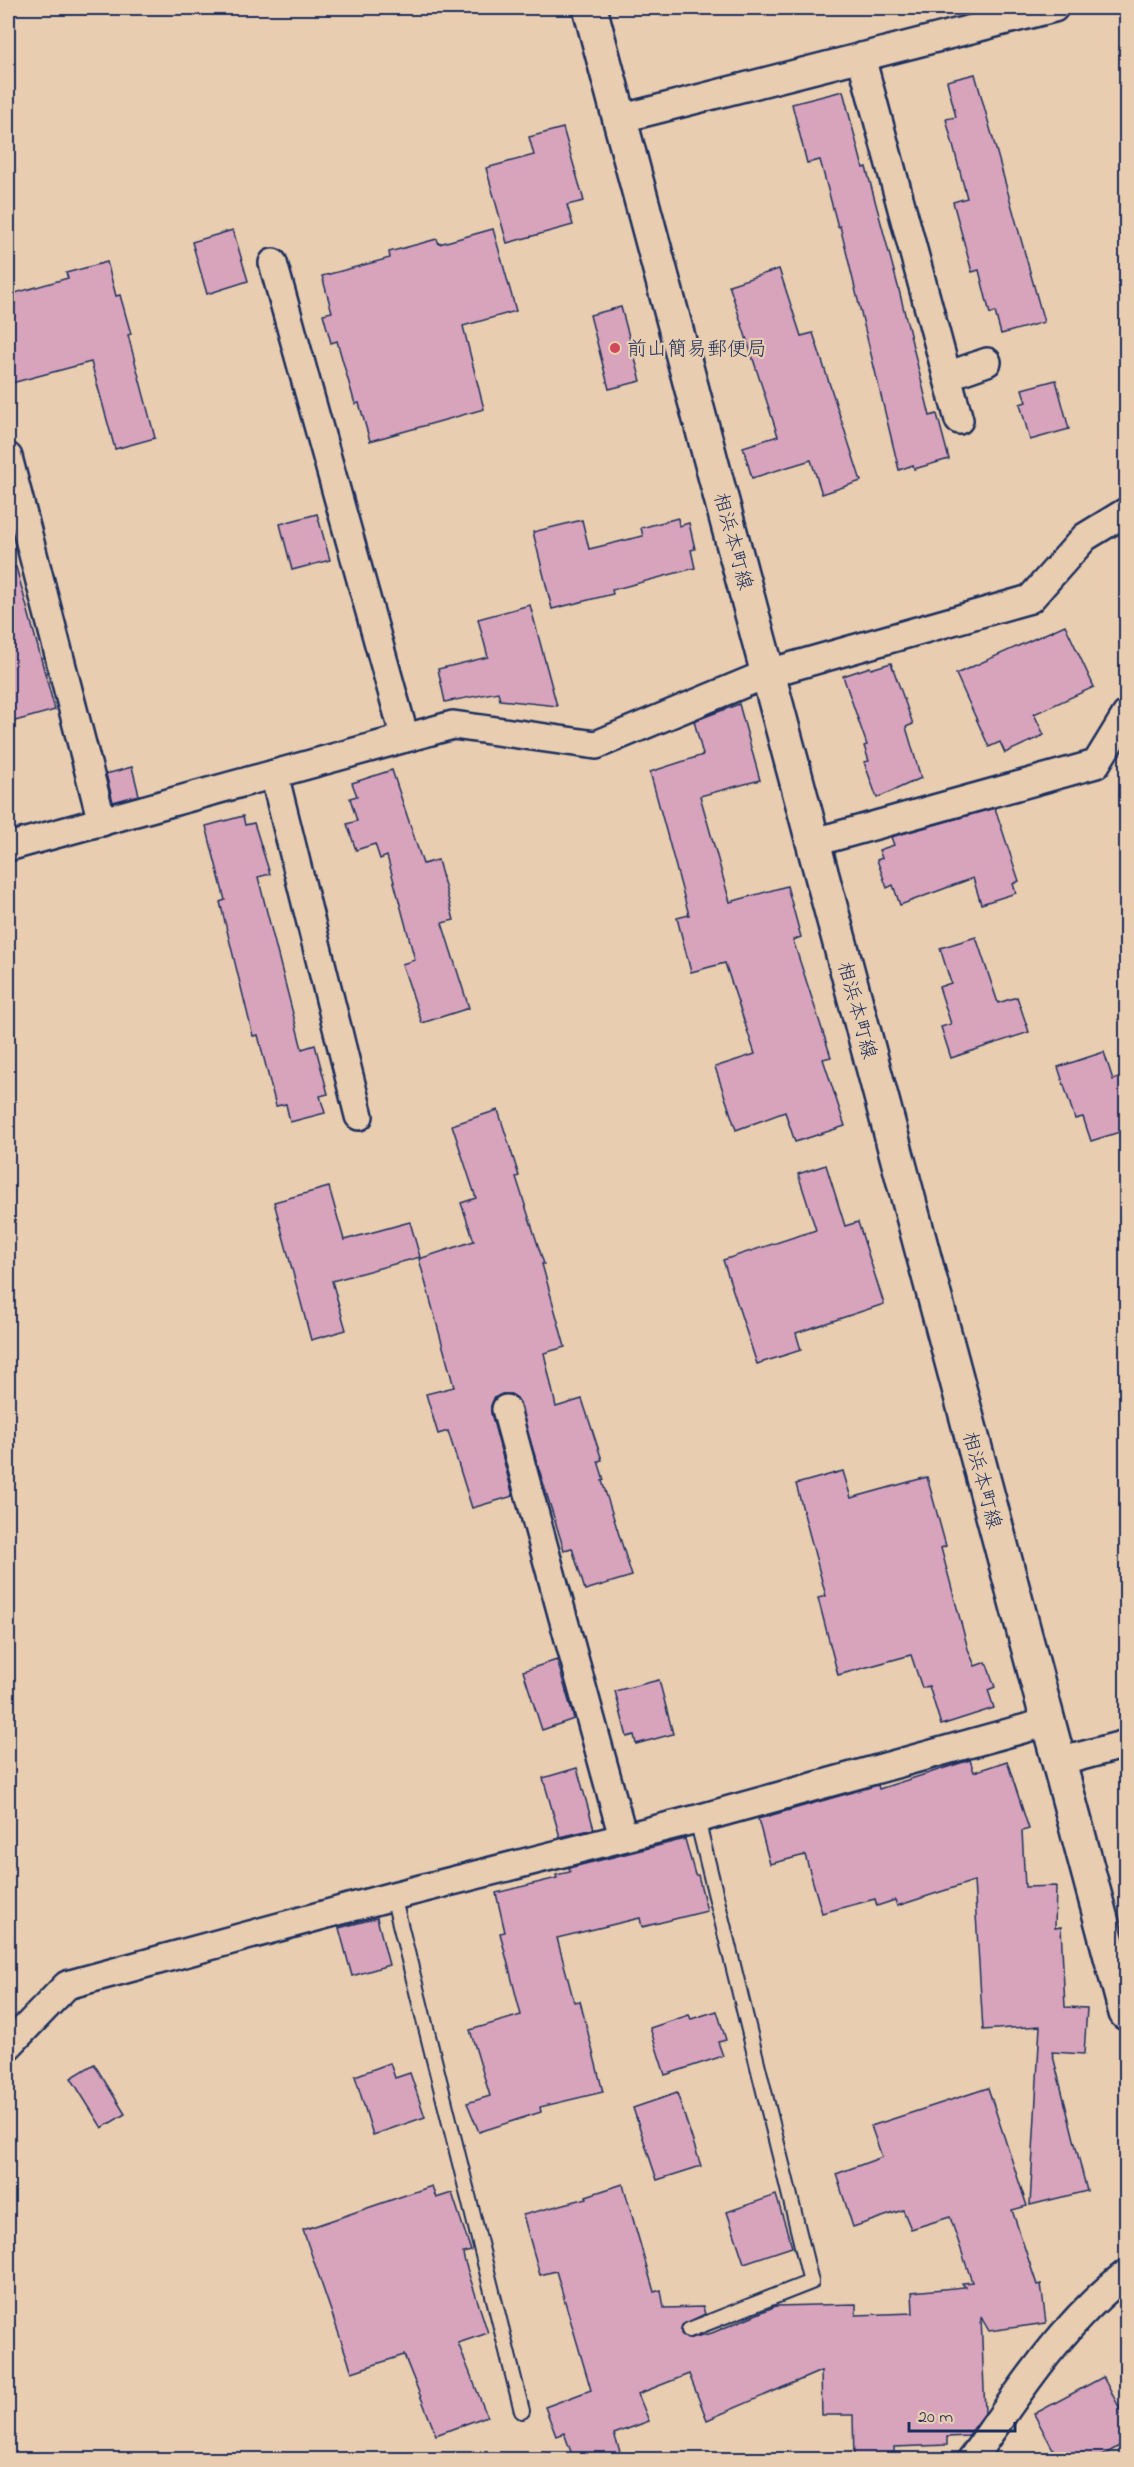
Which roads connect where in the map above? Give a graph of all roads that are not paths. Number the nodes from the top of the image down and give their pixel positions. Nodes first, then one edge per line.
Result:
1 (590, 8) edge
2 (1054, 8) edge
3 (861, 57) junction
4 (619, 119) junction
5 (273, 263) dead end
6 (987, 362) dead end
7 (947, 376) junction
8 (960, 420) dead end
9 (8, 457) edge
10 (1126, 512) edge
11 (769, 673) junction
12 (1126, 715) edge
13 (405, 738) junction
14 (274, 774) junction
15 (102, 822) junction
16 (814, 842) junction
17 (8, 847) edge
18 (359, 1116) dead end
19 (506, 1409) dead end
20 (1048, 1722) junction
21 (1126, 1744) edge
22 (1059, 1762) junction
23 (697, 1819) junction
24 (623, 1837) junction
25 (393, 1896) junction
26 (1126, 2013) edge
27 (8, 2046) edge
28 (1126, 2274) edge
29 (689, 2330) dead end
30 (522, 2411) dead end
31 (970, 2460) edge

1 - 4 main road, 相浜本町線
2 - 3 street
3 - 4 street
3 - 7 street
4 - 11 main road, 相浜本町線
5 - 13 street
6 - 7 street
7 - 8 street
9 - 15 street
10 - 11 street
11 - 13 street
11 - 16 main road, 相浜本町線
12 - 16 street
13 - 14 street
14 - 15 street
14 - 18 street
15 - 17 street
16 - 20 main road, 相浜本町線
19 - 24 street
20 - 22 main road, 相浜本町線
20 - 23 street
21 - 22 street
22 - 26 main road, 相浜本町線
23 - 24 street
23 - 29 lane
24 - 25 street
25 - 27 street
25 - 30 lane
28 - 31 street

